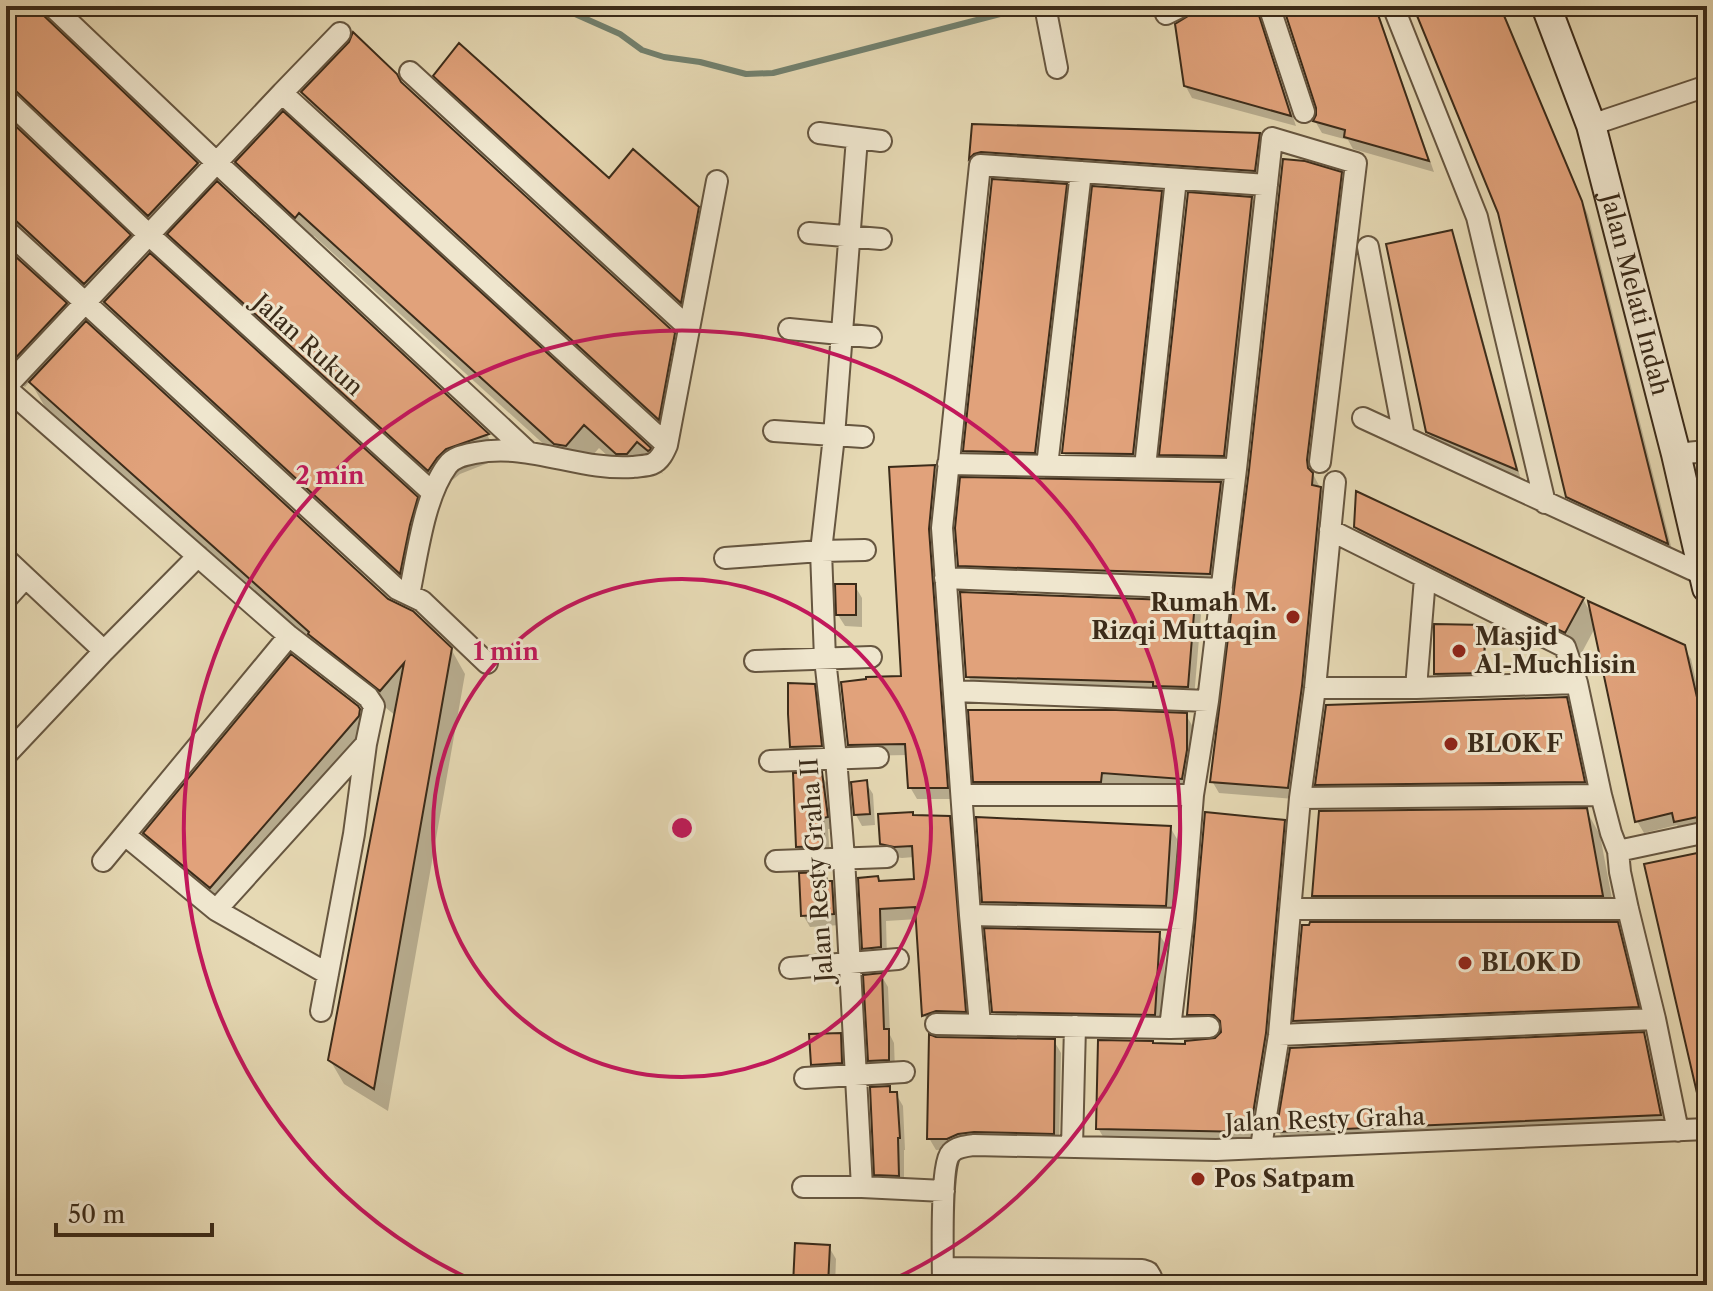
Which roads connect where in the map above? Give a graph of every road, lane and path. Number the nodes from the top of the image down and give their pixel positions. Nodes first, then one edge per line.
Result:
1 (52, 6) edge
2 (1045, 6) edge
3 (1269, 6) edge
4 (1393, 6) edge
5 (1546, 6) edge
6 (340, 33) dead end
7 (1057, 68) dead end
8 (410, 72) dead end
9 (1707, 86) edge
10 (282, 93) junction
11 (6, 99) edge
12 (1304, 112) dead end
13 (1591, 125) junction
14 (819, 133) dead end
15 (857, 138) junction
16 (881, 141) dead end
17 (217, 163) junction
18 (1081, 172) junction
19 (1176, 179) junction
20 (717, 181) dead end
21 (1267, 185) junction
22 (6, 230) edge
23 (809, 233) dead end
24 (149, 235) junction
25 (848, 236) junction
26 (881, 239) dead end
27 (1368, 247) dead end
28 (86, 302) junction
29 (689, 328) junction
30 (789, 329) dead end
31 (842, 334) junction
32 (871, 337) dead end
33 (6, 388) edge
34 (1363, 418) dead end
35 (774, 431) dead end
36 (834, 436) junction
37 (863, 437) dead end
38 (1404, 437) junction
39 (667, 445) junction
40 (1707, 451) edge
41 (528, 452) junction
42 (1676, 454) junction
43 (1320, 462) dead end
44 (948, 464) junction
45 (1047, 466) junction
46 (1145, 467) junction
47 (1236, 469) junction
48 (1335, 482) dead end
49 (433, 493) junction
50 (1545, 503) junction
51 (1330, 530) junction
52 (865, 550) dead end
53 (821, 551) junction
54 (198, 556) junction
55 (725, 558) dead end
56 (6, 559) edge
57 (25, 578) junction
58 (945, 578) junction
59 (1425, 578) junction
60 (1705, 581) edge
61 (1222, 589) junction
62 (409, 595) junction
63 (7, 596) edge
64 (289, 636) junction
65 (104, 651) junction
66 (871, 657) dead end
67 (825, 659) junction
68 (755, 661) dead end
69 (487, 663) dead end
70 (1577, 683) junction
71 (1315, 688) junction
72 (1416, 688) junction
73 (954, 691) junction
74 (1208, 701) junction
75 (15, 732) edge
76 (366, 744) junction
77 (6, 755) edge
78 (878, 757) dead end
79 (836, 758) junction
80 (770, 761) dead end
81 (962, 795) junction
82 (1193, 795) junction
83 (1601, 795) junction
84 (1300, 798) junction
85 (1707, 832) edge
86 (125, 835) junction
87 (1618, 851) junction
88 (887, 857) dead end
89 (844, 858) junction
90 (103, 861) dead end
91 (776, 861) dead end
92 (1290, 909) junction
93 (1628, 909) junction
94 (216, 910) junction
95 (970, 915) junction
96 (1183, 919) junction
97 (898, 959) dead end
98 (849, 962) junction
99 (790, 968) dead end
100 (328, 974) junction
101 (321, 1011) dead end
102 (1655, 1019) junction
103 (936, 1024) dead end
104 (980, 1024) junction
105 (1075, 1026) junction
106 (1209, 1027) dead end
107 (1170, 1028) junction
108 (1279, 1035) junction
109 (904, 1072) dead end
110 (855, 1075) junction
111 (805, 1078) dead end
112 (1707, 1129) edge
113 (1678, 1131) junction
114 (1072, 1147) junction
115 (1261, 1147) junction
116 (803, 1187) dead end
117 (862, 1187) junction
118 (944, 1191) junction
119 (943, 1276) edge
120 (1151, 1285) edge

1 - 17 street
2 - 7 street
3 - 12 street
4 - 50 street
5 - 13 main road, Jalan Melati Indah
6 - 10 street
8 - 29 street
9 - 13 street
10 - 17 street
10 - 39 street
11 - 24 street, Jalan Rukun
13 - 42 main road, Jalan Melati Indah
14 - 15 street
15 - 16 street
15 - 25 street, Jalan Resty Graha II
17 - 24 street
17 - 41 street
18 - 19 street
18 - 44 street
18 - 45 street
19 - 21 street
19 - 46 street
20 - 29 street
21 - 43 street
21 - 47 street
22 - 28 street
23 - 25 street
24 - 28 street
24 - 49 street, Jalan Rukun
25 - 26 street
25 - 31 street, Jalan Resty Graha II
27 - 38 street
28 - 33 street
28 - 62 street
29 - 39 street
30 - 31 street
31 - 32 street
31 - 36 street, Jalan Resty Graha II
33 - 54 street
34 - 38 street
35 - 36 street
36 - 37 street
36 - 53 street, Jalan Resty Graha II
38 - 50 street
39 - 41 street
40 - 42 street
41 - 49 street
42 - 60 main road, Jalan Melati Indah
44 - 45 street
44 - 58 street
45 - 46 street
46 - 47 street
47 - 61 street
48 - 51 street
49 - 62 street
50 - 60 street
51 - 59 street
51 - 71 street
52 - 53 street
53 - 55 street
53 - 67 street, Jalan Resty Graha II
54 - 64 street
54 - 65 street
56 - 57 street
57 - 63 street
57 - 65 street
58 - 61 street
58 - 73 street
59 - 70 street
59 - 72 street
61 - 74 street
62 - 69 street
64 - 76 street
64 - 86 street
65 - 75 street
66 - 67 street
67 - 68 street
67 - 79 street, Jalan Resty Graha II
70 - 72 street
70 - 83 street
71 - 72 street
71 - 84 street
73 - 74 street
73 - 81 street
74 - 82 street
75 - 77 street
76 - 94 street
76 - 100 street
78 - 79 street
79 - 80 street
79 - 89 street, Jalan Resty Graha II
81 - 82 street
81 - 95 street
82 - 96 street
83 - 84 street
83 - 87 street
84 - 92 street
85 - 87 street
86 - 90 street
86 - 94 street
87 - 93 street
88 - 89 street
89 - 91 street
89 - 98 street, Jalan Resty Graha II
92 - 93 street
92 - 108 street
93 - 102 street
94 - 100 street
95 - 96 street
95 - 104 street
96 - 107 street
97 - 98 street
98 - 99 street
98 - 110 street, Jalan Resty Graha II
100 - 101 street
102 - 108 street
102 - 113 street
103 - 104 street
104 - 105 street
105 - 107 street
105 - 114 street
106 - 107 street
108 - 115 street
109 - 110 street
110 - 111 street
110 - 117 street, Jalan Resty Graha II
112 - 113 street, Jalan Resty Graha
113 - 115 street, Jalan Resty Graha
114 - 115 street, Jalan Resty Graha
114 - 118 street, Jalan Resty Graha
116 - 117 street
117 - 118 street
118 - 119 street
119 - 120 street

